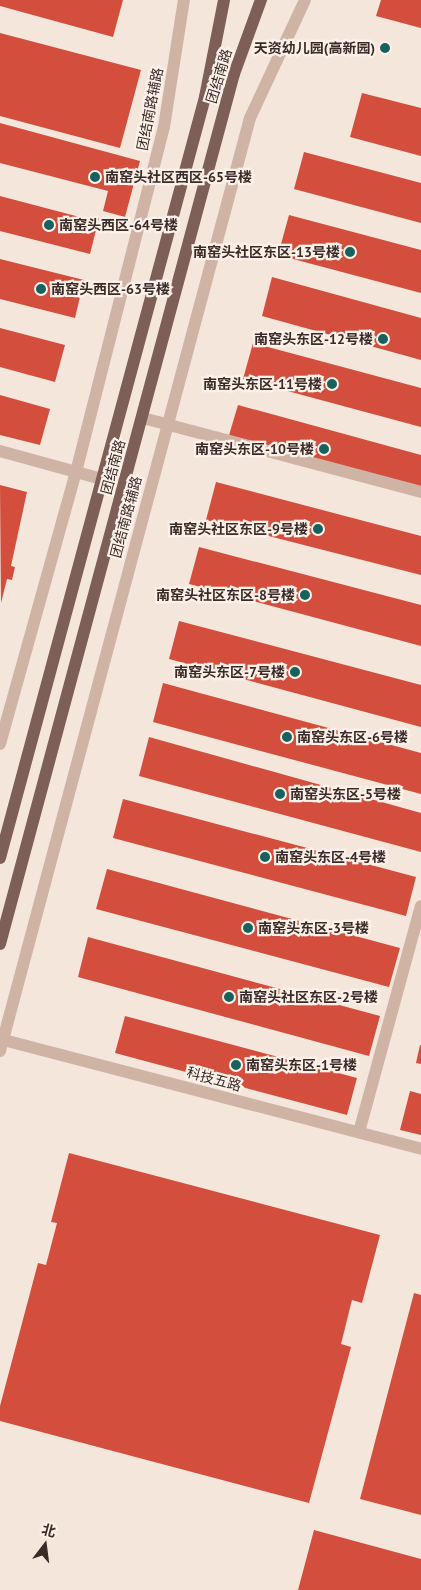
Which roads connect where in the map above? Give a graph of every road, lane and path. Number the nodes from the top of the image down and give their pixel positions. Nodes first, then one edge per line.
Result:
1 (184, 0) edge
2 (224, 0) edge
3 (261, 0) edge
4 (305, 0) edge
5 (142, 418) junction
6 (168, 425) junction
7 (0, 451) edge
8 (76, 472) junction
9 (102, 479) junction
10 (421, 492) edge
11 (0, 744) edge
12 (0, 858) edge
13 (421, 906) edge
14 (0, 944) edge
15 (1, 1043) edge
16 (359, 1132) junction
17 (421, 1149) edge

1 - 8 street, 团结南路辅路
2 - 9 main road, 团结南路
3 - 5 main road, 团结南路
4 - 6 street, 团结南路辅路
5 - 6 street
5 - 14 main road, 团结南路
6 - 10 street
6 - 15 street, 团结南路辅路
7 - 8 street
8 - 9 street
8 - 11 street, 团结南路辅路
9 - 12 main road, 团结南路
13 - 16 street
15 - 16 street, 科技五路
16 - 17 street, 科技五路

